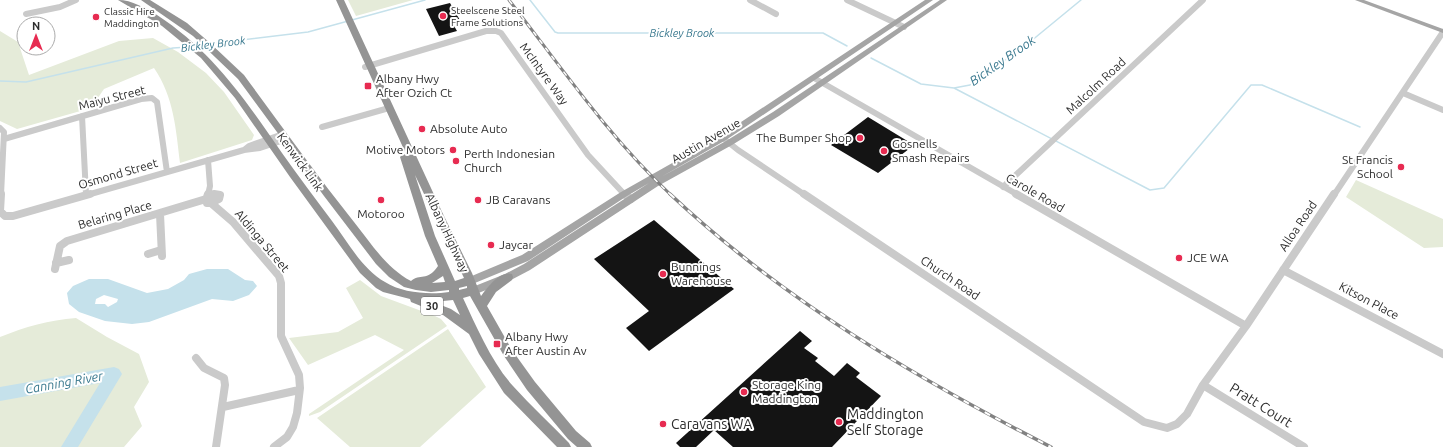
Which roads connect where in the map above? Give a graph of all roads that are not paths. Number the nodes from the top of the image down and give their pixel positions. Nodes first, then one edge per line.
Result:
1 (76, 0) edge
2 (122, 0) edge
3 (144, 0) edge
4 (334, 0) edge
5 (340, 0) edge
6 (750, 0) edge
7 (847, 0) edge
8 (930, 0) edge
9 (944, 0) edge
10 (1203, 0) edge
11 (1358, 0) edge
12 (26, 14) dead end
13 (776, 14) dead end
14 (346, 19) junction
15 (895, 23) junction
16 (904, 27) junction
17 (1443, 31) edge
18 (367, 67) junction
19 (814, 78) junction
20 (822, 83) junction
21 (1403, 93) junction
22 (387, 109) junction
23 (1443, 110) edge
24 (82, 116) junction
25 (322, 127) dead end
26 (0, 128) edge
27 (285, 136) junction
28 (4, 139) junction
29 (726, 141) junction
30 (269, 142) junction
31 (208, 160) junction
32 (167, 172) junction
33 (1003, 188) junction
34 (86, 194) junction
35 (627, 196) junction
36 (211, 201) junction
37 (1, 214) edge
38 (160, 214) junction
39 (148, 254) dead end
40 (69, 260) dead end
41 (444, 266) junction
42 (1283, 270) junction
43 (508, 277) junction
44 (398, 279) junction
45 (472, 286) junction
46 (387, 289) junction
47 (455, 291) junction
48 (481, 305) junction
49 (1246, 326) junction
50 (472, 330) junction
51 (1443, 354) edge
52 (196, 358) dead end
53 (1203, 385) junction
54 (299, 390) junction
55 (222, 407) junction
56 (1167, 428) joint
57 (216, 447) edge
58 (274, 447) edge
59 (565, 447) edge
60 (586, 447) edge
61 (1304, 447) edge

1 - 12 street
2 - 30 highway, Kenwick Link / 30
3 - 27 highway, Kenwick Link / 30
4 - 14 highway, Albany Highway
5 - 14 highway, Albany Highway
6 - 13 street
7 - 15 street
8 - 15 main road, Austin Avenue
9 - 16 main road, Austin Avenue
10 - 33 street, Malcolm Road
11 - 17 main road
14 - 18 highway, Albany Highway
15 - 16 street
15 - 19 main road, Austin Avenue
16 - 20 main road, Austin Avenue
17 - 21 street, Alloa Road
18 - 22 highway, Albany Highway
18 - 35 street, McIntyre Way
19 - 20 street, Carole Road
19 - 29 main road, Austin Avenue
20 - 29 main road, Austin Avenue
20 - 33 street, Carole Road
21 - 23 street
21 - 42 street, Alloa Road
22 - 25 street
22 - 41 highway, Albany Highway
22 - 45 highway, Albany Highway
24 - 28 street, Maiyu Street
24 - 32 street, Maiyu Street
24 - 34 street
26 - 28 street, Osmond Street
27 - 30 street, Osmond Street
27 - 44 highway, Kenwick Link / 30
28 - 37 street, Osmond Street
29 - 35 main road, Austin Avenue
29 - 56 street, Church Road
30 - 31 street, Osmond Street
30 - 46 highway, Kenwick Link / 30
31 - 32 street, Osmond Street
31 - 36 street
32 - 34 street, Osmond Street
33 - 49 street, Carole Road
34 - 37 street, Osmond Street
35 - 43 main road, Austin Avenue
35 - 45 main road, Austin Avenue
36 - 38 street, Belaring Place
36 - 54 street, Aldinga Street
38 - 39 street
38 - 40 street, Belaring Place
41 - 44 highway
41 - 47 highway, Albany Highway
42 - 49 street, Alloa Road
42 - 51 street, Kitson Place
43 - 45 main road, Austin Avenue
43 - 48 highway
44 - 47 highway, Kenwick Link / 30
45 - 47 highway, Kenwick Link
45 - 48 highway, Albany Highway
46 - 47 highway, Kenwick Link / 30
46 - 50 highway, 30
47 - 50 highway, Albany Highway / 30
48 - 60 highway, Albany Highway
49 - 53 street, Alloa Road
50 - 59 highway, Albany Highway / 30
52 - 55 street
53 - 56 street, Alloa Road
53 - 61 street, Pratt Court
54 - 55 street
54 - 58 street, Aldinga Street
55 - 57 street

